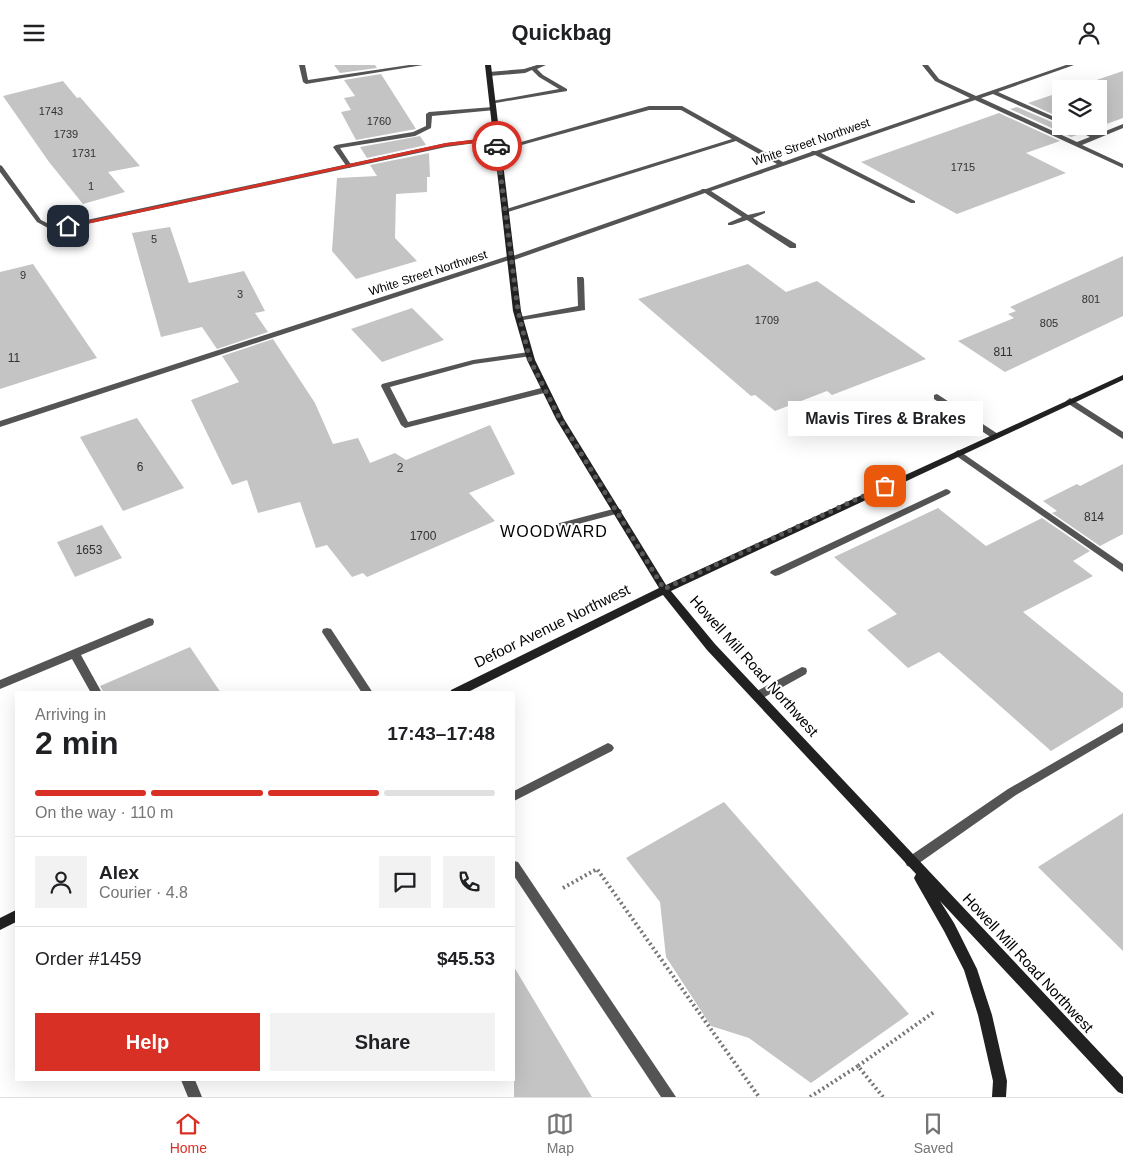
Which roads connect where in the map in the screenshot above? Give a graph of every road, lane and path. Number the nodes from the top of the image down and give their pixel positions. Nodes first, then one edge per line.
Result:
1 (302, 65) edge
2 (420, 65) edge
3 (488, 65) edge
4 (543, 65) edge
5 (925, 65) edge
6 (1071, 65) edge
7 (534, 69) junction
8 (489, 74) junction
9 (993, 92) junction
10 (974, 98) junction
11 (493, 106) junction
12 (1052, 118) edge
13 (1123, 126) edge
14 (1090, 135) edge
15 (1095, 137) junction
16 (496, 139) junction
17 (737, 139) junction
18 (1076, 145) junction
19 (498, 150) junction
20 (814, 152) junction
21 (781, 164) junction
22 (349, 165) junction
23 (1123, 166) edge
24 (0, 167) edge
25 (704, 191) junction
26 (912, 202) dead end
27 (505, 211) junction
28 (764, 212) dead end
29 (749, 217) junction
30 (730, 224) dead end
31 (793, 246) dead end
32 (511, 258) junction
33 (580, 279) dead end
34 (520, 319) junction
35 (529, 354) junction
36 (1123, 377) edge
37 (546, 390) junction
38 (937, 397) dead end
39 (1070, 401) junction
40 (0, 424) edge
41 (995, 436) junction
42 (1123, 436) edge
43 (958, 453) junction
44 (946, 493) dead end
45 (617, 511) junction
46 (559, 527) dead end
47 (1123, 569) edge
48 (775, 573) dead end
49 (664, 589) junction
50 (150, 622) dead end
51 (327, 632) dead end
52 (75, 653) junction
53 (802, 671) dead end
54 (0, 685) edge
55 (97, 691) edge
56 (367, 691) edge
57 (459, 691) edge
58 (757, 695) junction
59 (1123, 727) edge
60 (608, 749) dead end
61 (515, 796) edge
62 (911, 862) junction
63 (515, 866) edge
64 (538, 901) junction
65 (15, 916) edge
66 (0, 924) edge
67 (934, 1012) dead end
68 (858, 1066) junction
69 (188, 1081) edge
70 (1123, 1087) edge
71 (195, 1097) edge
72 (669, 1097) edge
73 (759, 1097) edge
74 (810, 1097) edge
75 (883, 1097) edge
76 (999, 1097) edge

1 - 2 street
3 - 8 main road, Howell Mill Road Northwest
4 - 7 street
5 - 10 street
6 - 9 street, White Street Northwest
7 - 8 street
7 - 11 street
8 - 11 main road, Howell Mill Road Northwest
9 - 10 street, White Street Northwest
9 - 12 street
10 - 18 street
10 - 20 street, White Street Northwest
11 - 16 main road, Howell Mill Road Northwest
11 - 22 street
13 - 15 street
14 - 15 street
15 - 18 street
16 - 19 main road, Howell Mill Road Northwest
16 - 22 street
17 - 19 street
17 - 21 street
17 - 27 street
18 - 23 street
19 - 27 main road, Howell Mill Road Northwest
20 - 21 street, White Street Northwest
20 - 26 street
21 - 25 street, White Street Northwest
22 - 24 street
25 - 29 street
25 - 32 street, White Street Northwest
27 - 32 main road, Howell Mill Road Northwest
28 - 29 street
29 - 30 street
29 - 31 street
32 - 34 main road, Howell Mill Road Northwest
32 - 40 street, White Street Northwest
33 - 34 street
34 - 35 main road, Howell Mill Road Northwest
35 - 37 main road, Howell Mill Road Northwest
35 - 37 street
36 - 39 main road, Defoor Avenue Northwest
37 - 45 main road, Howell Mill Road Northwest
38 - 41 street
39 - 41 main road, Defoor Avenue Northwest
39 - 42 street
41 - 43 main road, Defoor Avenue Northwest
43 - 47 street
43 - 49 main road, Defoor Avenue Northwest
44 - 48 street
45 - 46 street
45 - 49 main road, Howell Mill Road Northwest
49 - 57 main road, Defoor Avenue Northwest
49 - 58 main road, Howell Mill Road Northwest
50 - 52 street
51 - 56 street
52 - 54 street
52 - 55 street
53 - 58 street
58 - 62 main road, Howell Mill Road Northwest
59 - 62 street
60 - 61 street
62 - 70 main road, Howell Mill Road Northwest
62 - 76 main road
63 - 64 street
64 - 72 street
64 - 73 path
65 - 66 main road
67 - 68 path
68 - 74 path
68 - 75 path
69 - 71 street

